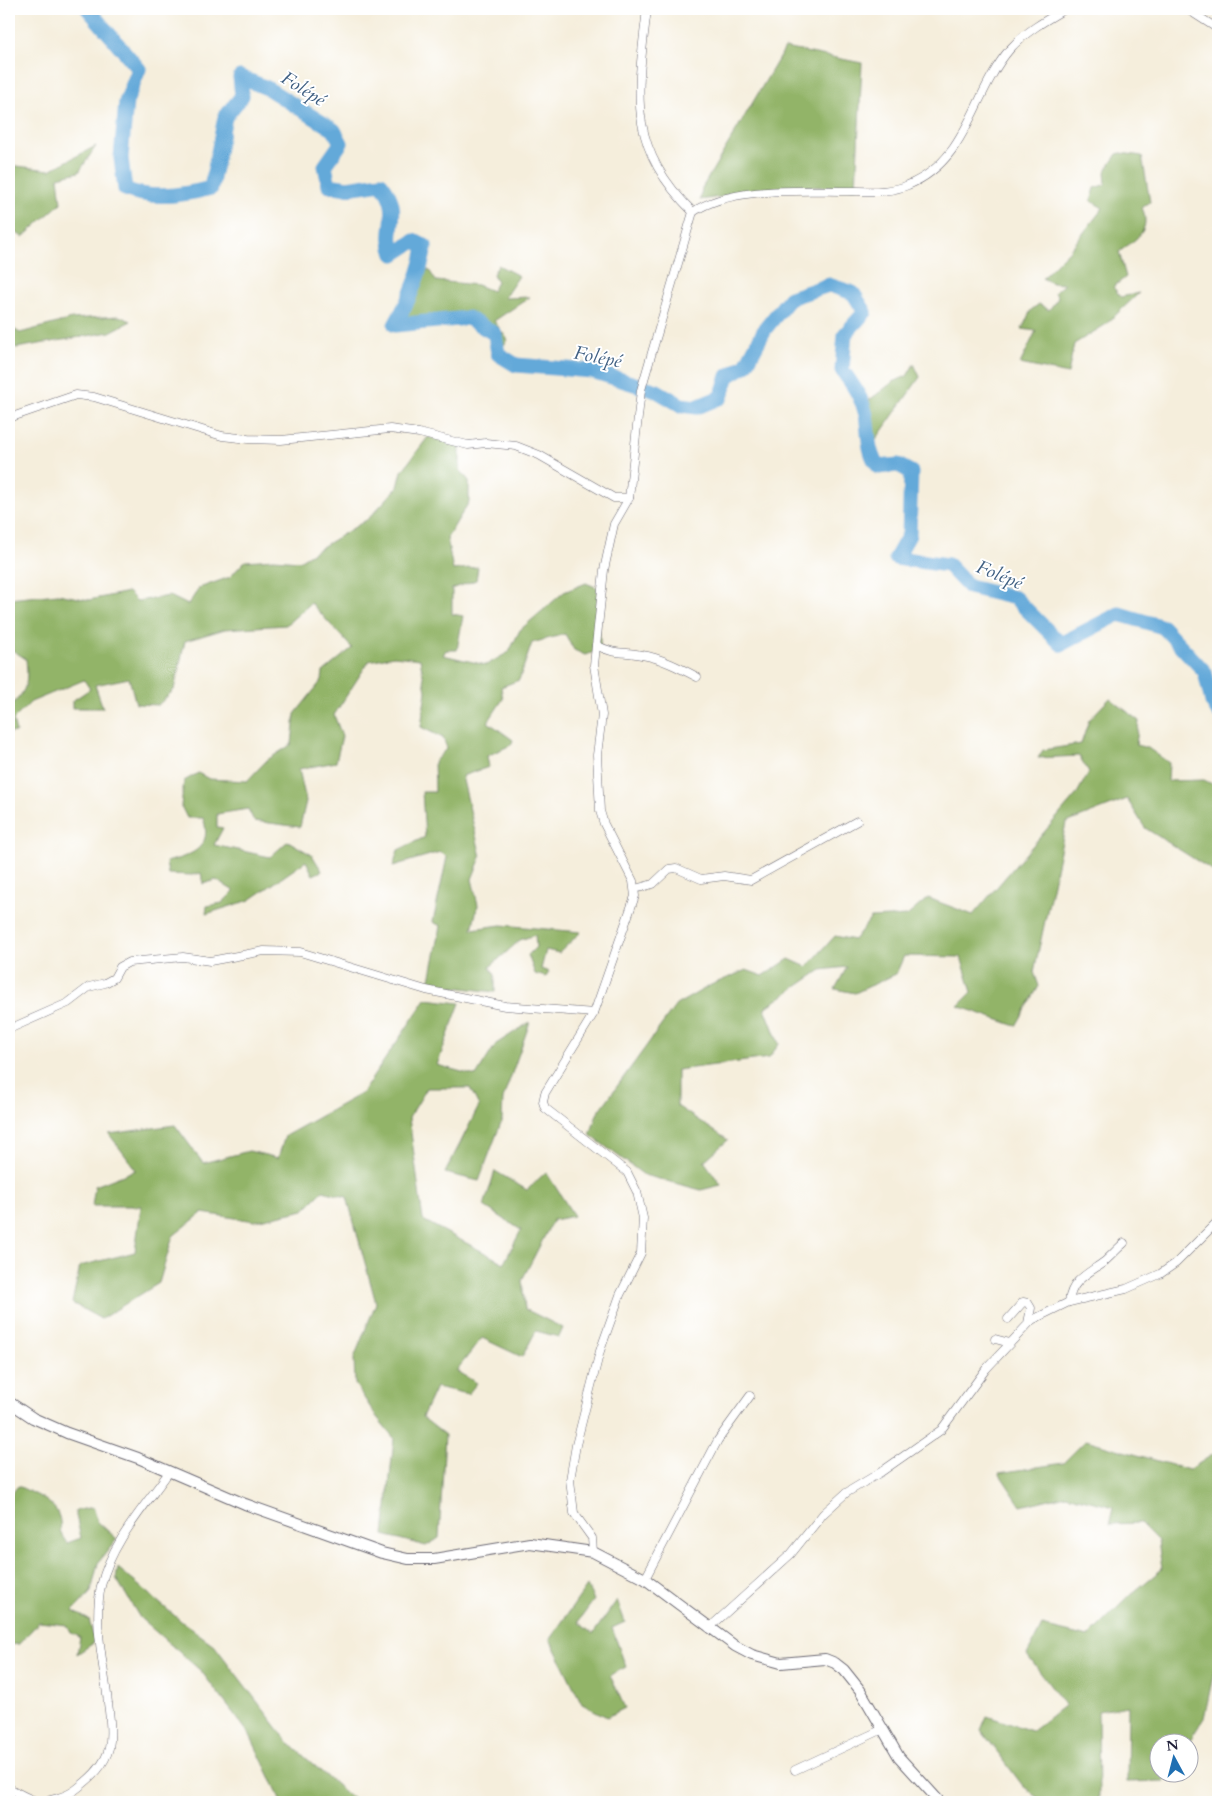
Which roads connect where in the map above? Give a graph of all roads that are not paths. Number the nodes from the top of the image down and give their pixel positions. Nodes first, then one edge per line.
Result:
1 (647, 9) edge
2 (1065, 9) edge
3 (1187, 9) edge
4 (1218, 29) edge
5 (693, 212) junction
6 (9, 418) edge
7 (629, 498) junction
8 (596, 645) junction
9 (697, 676) dead end
10 (857, 821) dead end
11 (635, 889) junction
12 (594, 1013) junction
13 (9, 1029) edge
14 (1218, 1221) edge
15 (1124, 1243) dead end
16 (1069, 1302) junction
17 (1008, 1319) dead end
18 (1028, 1323) junction
19 (995, 1339) dead end
20 (1010, 1343) junction
21 (750, 1396) dead end
22 (9, 1402) edge
23 (169, 1472) junction
24 (593, 1552) junction
25 (645, 1579) junction
26 (709, 1628) junction
27 (881, 1730) junction
28 (795, 1770) dead end
29 (9, 1788) edge
30 (940, 1802) edge

1 - 5 street
2 - 5 street
3 - 4 street
5 - 7 street
6 - 7 street
7 - 8 street
8 - 9 street
8 - 11 street
10 - 11 street
11 - 12 street
12 - 13 street
12 - 24 street
14 - 16 street
15 - 16 street
16 - 18 street
17 - 18 street
18 - 20 street
19 - 20 street
20 - 26 street
21 - 25 street
22 - 23 street
23 - 24 street
23 - 29 street
24 - 25 street
25 - 26 street
26 - 27 street
27 - 28 street
27 - 30 street

